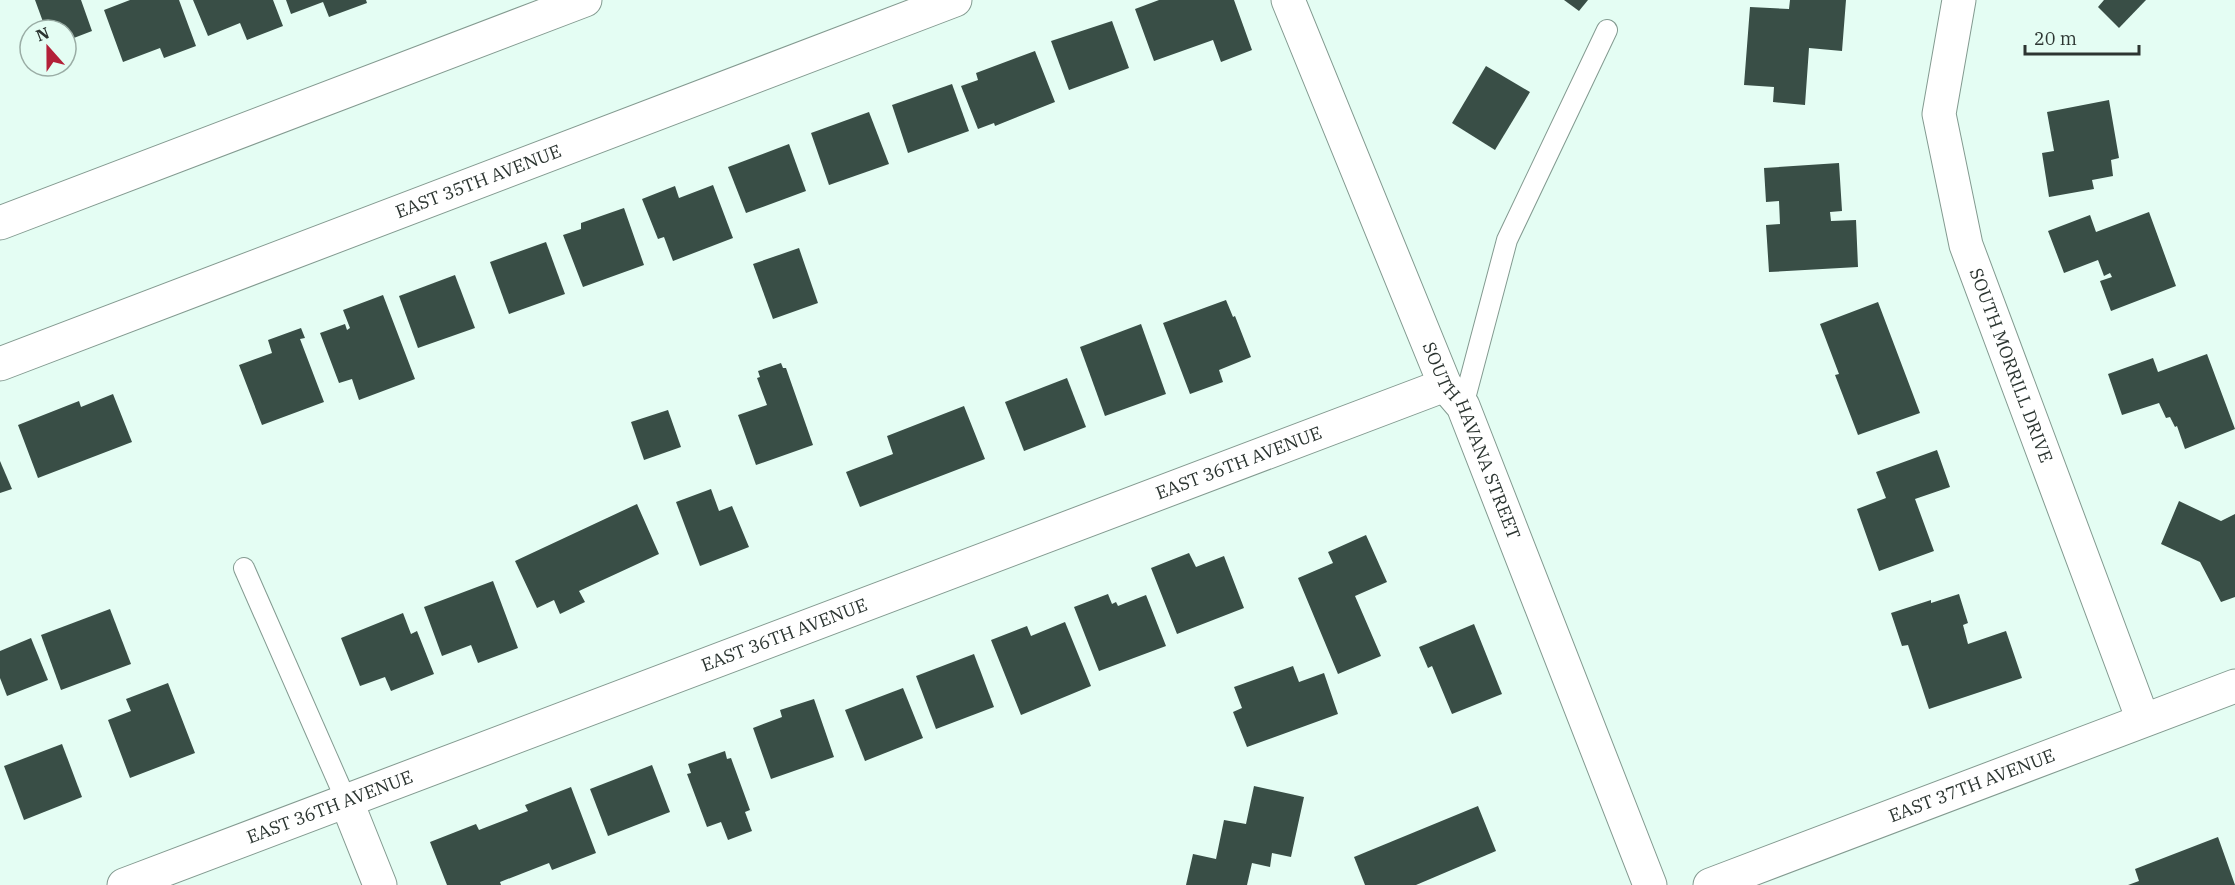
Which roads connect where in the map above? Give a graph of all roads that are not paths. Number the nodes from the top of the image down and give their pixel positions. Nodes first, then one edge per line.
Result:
1 (585, 0) edge
2 (955, 0) edge
3 (1287, 0) edge
4 (1959, 0) edge
5 (1607, 30) dead end
6 (0, 223) edge
7 (0, 364) edge
8 (1454, 395) junction
9 (244, 568) dead end
10 (2235, 686) edge
11 (2143, 720) junction
12 (346, 800) junction
13 (124, 885) edge
14 (380, 885) edge
15 (1650, 885) edge
16 (1710, 885) edge

1 - 6 street
2 - 7 street, EAST 35TH AVENUE
3 - 8 street, SOUTH HAVANA STREET
4 - 11 street, SOUTH MORRILL DRIVE
5 - 8 lane
8 - 12 street, EAST 36TH AVENUE
8 - 15 street, SOUTH HAVANA STREET
9 - 12 lane
10 - 11 street, EAST 37TH AVENUE
11 - 16 street, EAST 37TH AVENUE
12 - 13 street, EAST 36TH AVENUE
12 - 14 street

